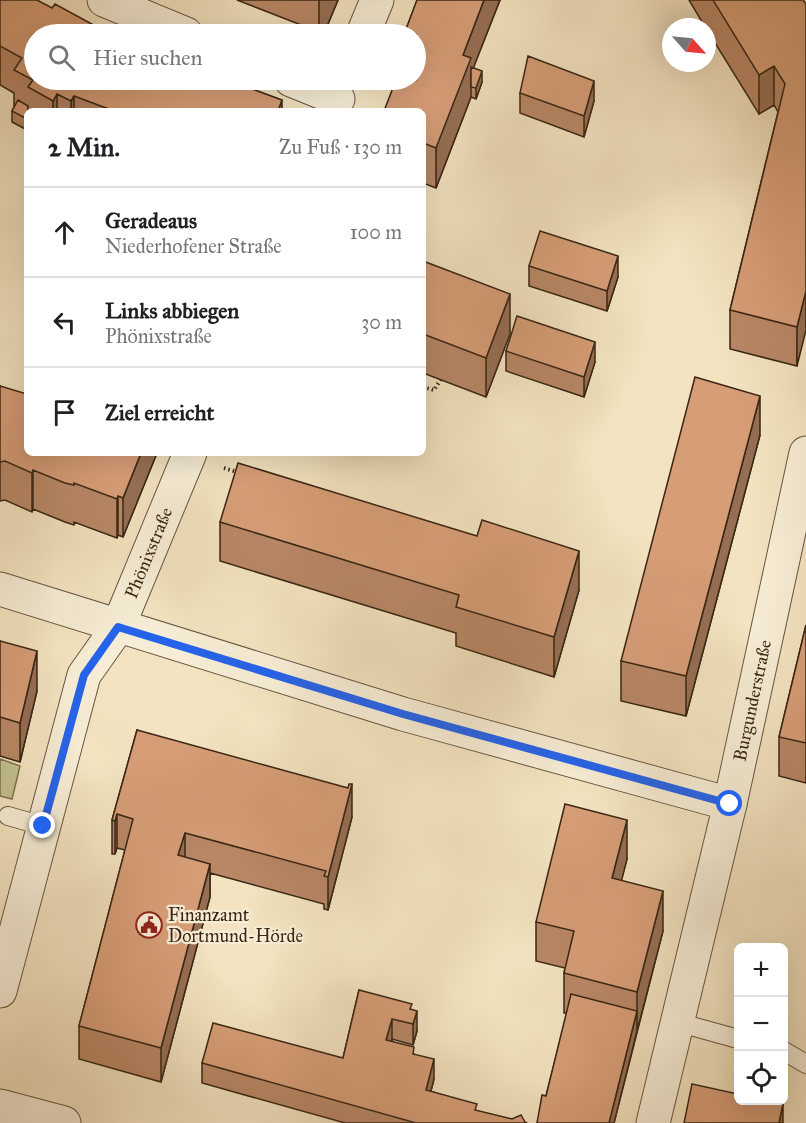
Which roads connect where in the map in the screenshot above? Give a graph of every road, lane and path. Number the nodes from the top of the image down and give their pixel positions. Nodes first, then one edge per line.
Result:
1 (104, 0) edge
2 (377, 0) edge
3 (162, 24) edge
4 (367, 24) edge
5 (319, 90) edge
6 (339, 97) edge
7 (441, 380) edge
8 (426, 388) edge
9 (806, 453) edge
10 (190, 456) edge
11 (193, 456) edge
12 (244, 474) edge
13 (0, 589) edge
14 (118, 627) junction
15 (730, 804) junction
16 (8, 816) dead end
17 (43, 826) junction
18 (0, 992) edge
19 (677, 1022) junction
20 (734, 1038) edge
21 (788, 1054) edge
22 (806, 1064) edge
23 (0, 1106) edge
24 (64, 1123) edge
25 (653, 1123) edge

1 - 3 street
2 - 4 street
5 - 6 street
7 - 8 path
9 - 15 street, Burgunderstraße
10 - 14 street, Phönixstraße
11 - 12 path
13 - 14 street
14 - 15 street
14 - 17 street, Phönixstraße
15 - 19 street, Burgunderstraße
16 - 17 lane
17 - 18 street, Phönixstraße
19 - 20 lane
19 - 25 street, Burgunderstraße
21 - 22 lane
23 - 24 street

